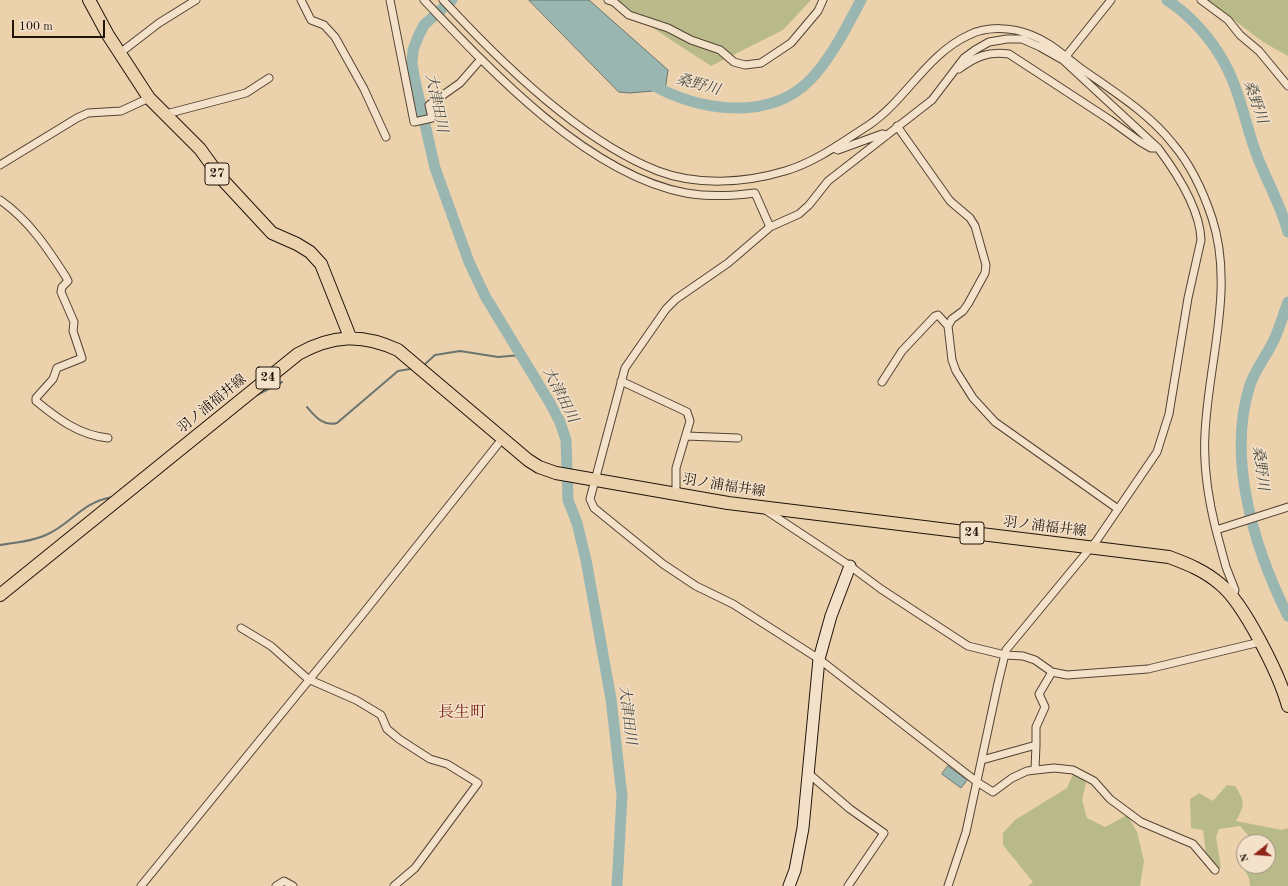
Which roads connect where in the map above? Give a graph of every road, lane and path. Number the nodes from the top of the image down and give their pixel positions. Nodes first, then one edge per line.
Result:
1 (89, 0) edge
2 (196, 0) edge
3 (301, 0) edge
4 (390, 0) edge
5 (424, 0) edge
6 (443, 0) edge
7 (608, 0) edge
8 (823, 0) edge
9 (1111, 0) edge
10 (1201, 0) edge
11 (120, 53) junction
12 (1066, 56) junction
13 (481, 60) junction
14 (954, 73) junction
15 (269, 78) dead end
16 (1288, 86) edge
17 (149, 98) junction
18 (167, 116) junction
19 (897, 126) junction
20 (887, 135) junction
21 (386, 137) dead end
22 (834, 148) junction
23 (1158, 148) junction
24 (0, 165) edge
25 (0, 200) edge
26 (770, 227) junction
27 (948, 326) junction
28 (350, 337) junction
29 (621, 381) junction
30 (882, 382) dead end
31 (686, 436) junction
32 (108, 438) dead end
33 (738, 438) dead end
34 (502, 439) junction
35 (594, 479) junction
36 (676, 494) junction
37 (763, 507) junction
38 (1288, 507) edge
39 (1118, 509) junction
40 (1218, 529) junction
41 (1089, 547) junction
42 (850, 566) junction
43 (0, 595) edge
44 (1233, 596) junction
45 (240, 628) dead end
46 (1260, 642) junction
47 (1005, 655) junction
48 (819, 659) junction
49 (1052, 672) junction
50 (308, 679) junction
51 (1288, 706) edge
52 (1036, 745) junction
53 (982, 760) junction
54 (1035, 769) junction
55 (808, 773) junction
56 (977, 782) junction
57 (1215, 870) dead end
58 (140, 886) edge
59 (276, 886) edge
60 (293, 886) edge
61 (394, 886) edge
62 (789, 886) edge
63 (848, 886) edge
64 (948, 886) edge

1 - 11 main road, 27
2 - 11 street
3 - 21 street
4 - 13 street
5 - 13 street
6 - 22 street
7 - 8 street
9 - 12 street
10 - 16 street
11 - 17 main road, 27
12 - 14 street
12 - 22 street
12 - 23 street
12 - 40 street
13 - 26 street
14 - 19 street
14 - 23 street
15 - 18 street
17 - 18 main road, 27
17 - 24 street
18 - 28 main road, 27
19 - 20 street
19 - 27 street
20 - 22 street
20 - 26 street
23 - 39 street
25 - 32 street
26 - 29 street
27 - 30 street
27 - 39 street
28 - 34 main road, 羽ノ浦福井線 / 24
28 - 43 main road, 羽ノ浦福井線 / 24
29 - 31 street
29 - 35 street
31 - 33 street
31 - 36 street
34 - 35 main road, 羽ノ浦福井線 / 24
34 - 50 street
35 - 36 main road, 羽ノ浦福井線 / 24
35 - 48 street
36 - 37 main road, 羽ノ浦福井線 / 24
37 - 41 main road, 羽ノ浦福井線 / 24
37 - 42 street
38 - 40 street
39 - 41 street
40 - 44 street
41 - 44 main road, 羽ノ浦福井線 / 24
41 - 47 street
42 - 47 street
42 - 48 street
44 - 46 main road, 羽ノ浦福井線 / 24
45 - 50 street
46 - 49 street
46 - 51 main road, 羽ノ浦福井線 / 24
47 - 49 street
47 - 53 street
48 - 55 street
48 - 56 street
49 - 52 street
50 - 58 street
50 - 61 street
52 - 53 street
52 - 54 street
53 - 56 street
54 - 56 street
54 - 57 street
55 - 62 street
55 - 63 street
56 - 64 street
59 - 60 street

